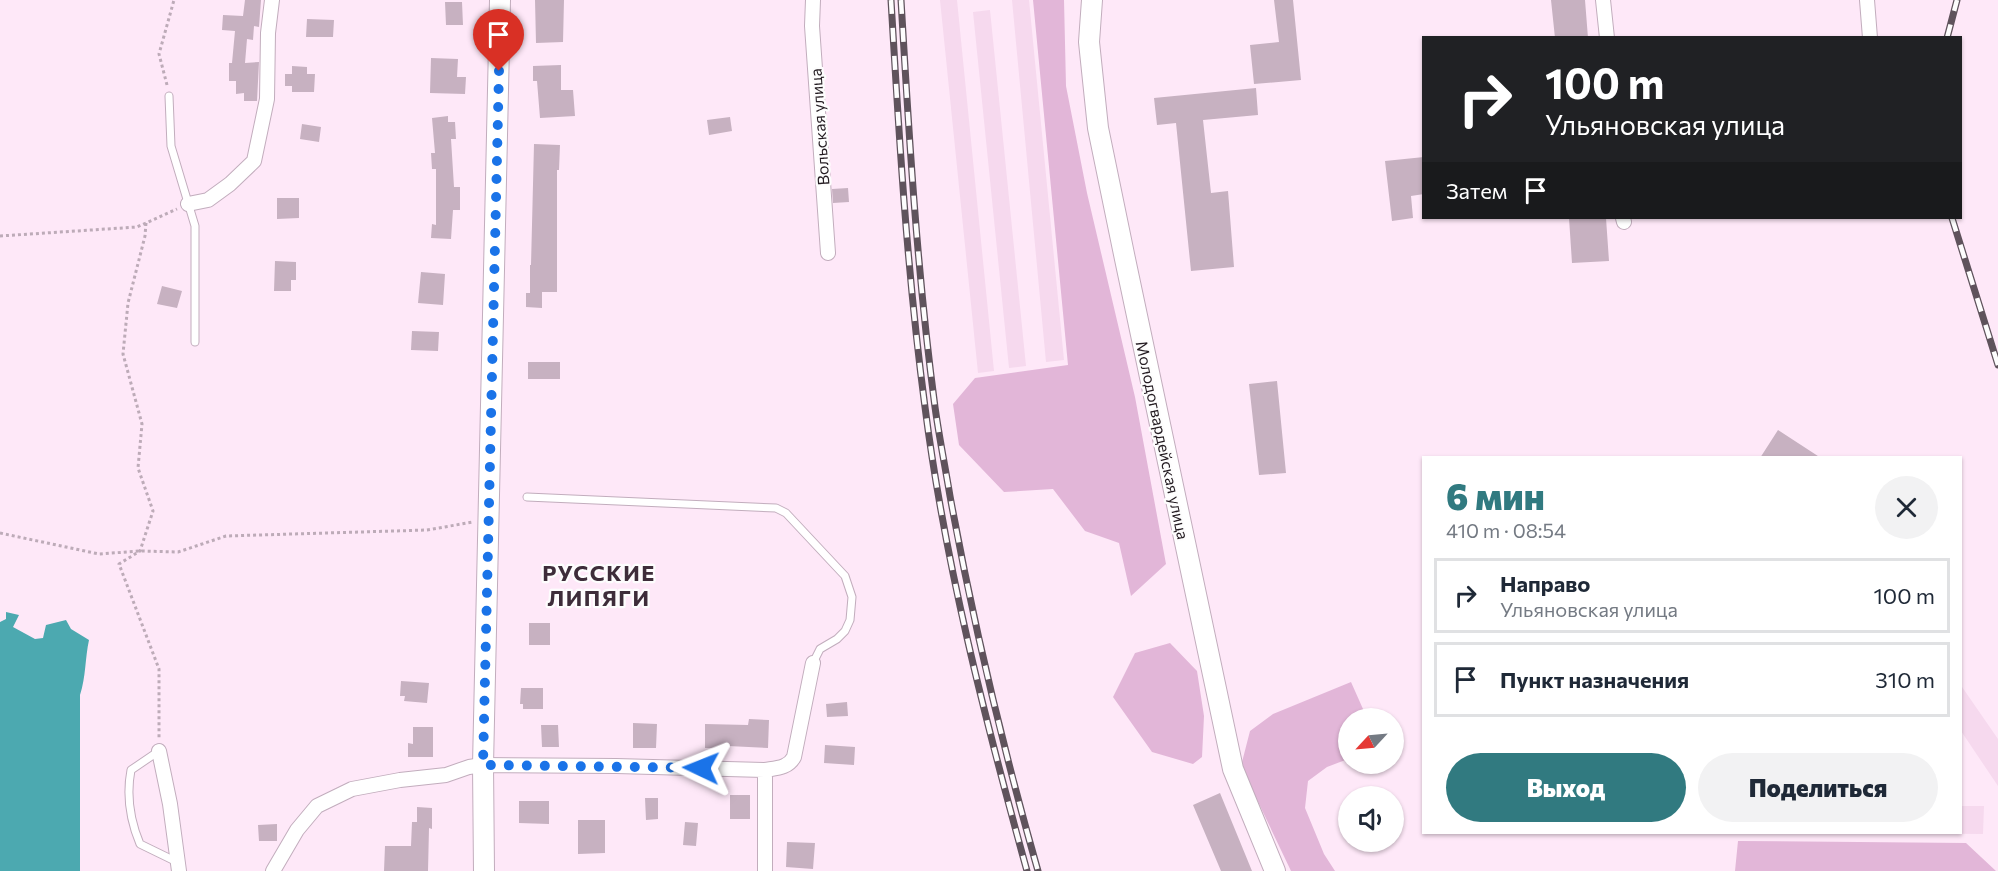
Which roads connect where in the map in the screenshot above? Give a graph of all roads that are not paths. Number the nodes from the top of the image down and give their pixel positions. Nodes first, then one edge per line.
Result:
1 (272, 0) edge
2 (500, 0) edge
3 (813, 0) edge
4 (1092, 0) edge
5 (1603, 0) edge
6 (1867, 0) edge
7 (1607, 36) edge
8 (1870, 36) edge
9 (169, 96) road end
10 (188, 204) junction
11 (828, 253) dead end
12 (195, 342) dead end
13 (527, 497) dead end
14 (813, 663) joint
15 (159, 751) joint
16 (483, 765) junction
17 (765, 770) junction
18 (178, 866) edge
19 (273, 871) edge
20 (484, 871) edge
21 (765, 871) edge
22 (1275, 871) edge

1 - 10 street
2 - 16 street
3 - 11 street, Вольская улица
4 - 22 street, Молодогвардейская улица
5 - 7 street
6 - 8 street
9 - 10 lane
10 - 12 lane
13 - 14 lane
14 - 17 street
15 - 18 street
15 - 18 lane
16 - 17 street
16 - 19 street
16 - 20 street
17 - 21 street

